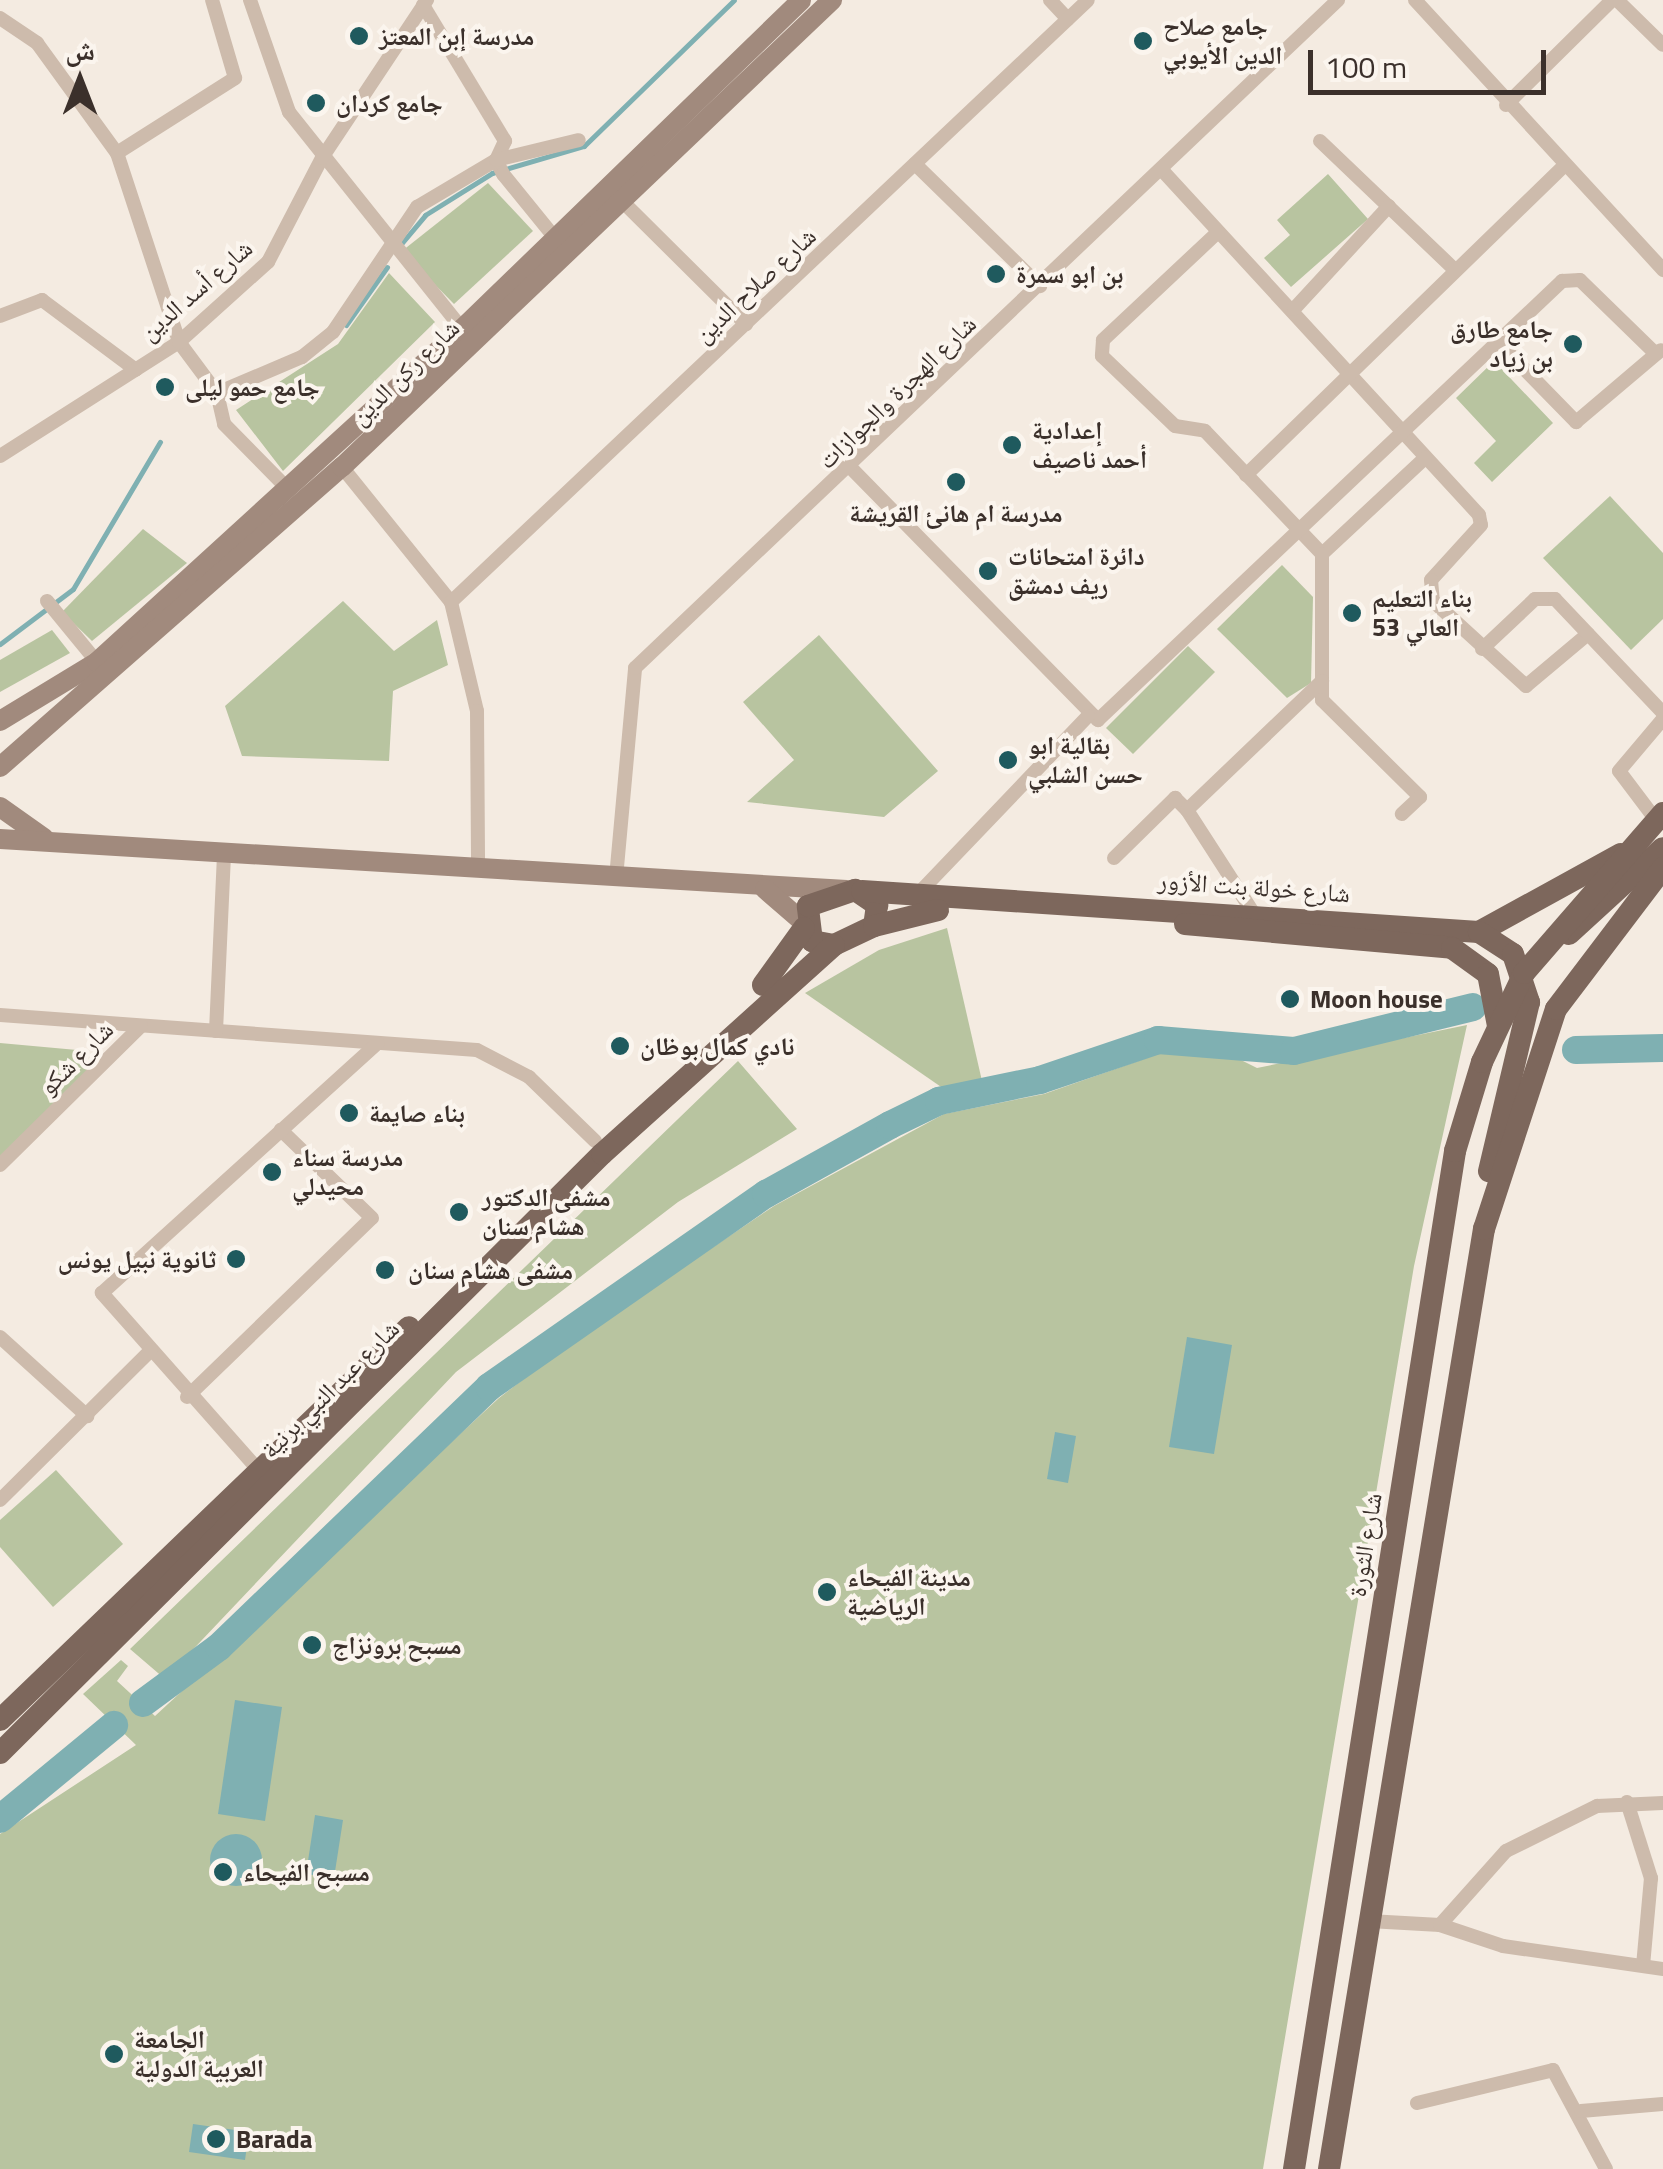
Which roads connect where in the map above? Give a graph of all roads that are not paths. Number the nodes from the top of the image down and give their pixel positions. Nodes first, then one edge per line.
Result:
1 (212, 0) edge
2 (250, 0) edge
3 (832, 0) edge
4 (1050, 0) edge
5 (1088, 0) edge
6 (1338, 0) edge
7 (1414, 0) edge
8 (1615, 0) edge
9 (426, 2) edge
10 (788, 5) edge
11 (0, 18) edge
12 (1068, 20) junction
13 (1663, 44) edge
14 (1506, 104) junction
15 (580, 140) dead end
16 (1320, 141) dead end
17 (117, 154) junction
18 (322, 158) junction
19 (915, 164) junction
20 (1564, 166) junction
21 (500, 167) junction
22 (1160, 168) junction
23 (622, 200) junction
24 (1389, 206) junction
25 (1218, 232) junction
26 (554, 238) junction
27 (390, 248) junction
28 (1455, 270) junction
29 (1663, 270) edge
30 (1040, 286) junction
31 (1294, 309) junction
32 (0, 316) edge
33 (746, 324) junction
34 (462, 329) junction
35 (179, 342) junction
36 (1498, 342) junction
37 (1660, 351) edge
38 (136, 370) junction
39 (1347, 374) junction
40 (221, 399) junction
41 (1402, 434) junction
42 (0, 456) edge
43 (1426, 458) junction
44 (342, 467) junction
45 (851, 468) junction
46 (1246, 475) junction
47 (286, 487) junction
48 (1300, 532) junction
49 (1322, 554) junction
50 (47, 601) dead end
51 (451, 602) junction
52 (1588, 634) junction
53 (1482, 648) junction
54 (97, 662) junction
55 (1322, 680) junction
56 (1088, 716) junction
57 (1663, 716) edge
58 (0, 721) edge
59 (0, 767) edge
60 (0, 807) edge
61 (1187, 810) junction
62 (1402, 814) dead end
63 (1659, 816) edge
64 (0, 839) edge
65 (46, 839) junction
66 (1663, 848) edge
67 (224, 852) junction
68 (1621, 854) junction
69 (1114, 858) dead end
70 (478, 866) junction
71 (1663, 868) edge
72 (616, 878) junction
73 (763, 888) junction
74 (858, 890) junction
75 (915, 898) junction
76 (1252, 911) junction
77 (803, 924) junction
78 (874, 926) junction
79 (1479, 932) junction
80 (834, 946) junction
81 (1543, 946) junction
82 (1469, 954) junction
83 (1519, 964) junction
84 (0, 1015) edge
85 (140, 1026) junction
86 (1498, 1028) junction
87 (216, 1031) junction
88 (378, 1043) junction
89 (281, 1130) junction
90 (595, 1141) junction
91 (0, 1165) edge
92 (1484, 1229) junction
93 (0, 1337) edge
94 (151, 1350) junction
95 (187, 1396) junction
96 (87, 1416) junction
97 (262, 1474) junction
98 (0, 1500) edge
99 (0, 1720) edge
100 (0, 1753) edge
101 (1627, 1802) junction
102 (1663, 1803) edge
103 (1369, 1920) junction
104 (1440, 1925) junction
105 (1643, 1966) junction
106 (1663, 1969) edge
107 (1417, 2103) dead end
108 (1663, 2104) edge
109 (1582, 2111) junction
110 (1294, 2169) edge
111 (1328, 2169) edge
112 (1606, 2169) edge

1 - 17 street
2 - 18 street
3 - 23 main road, شارع ركن الدين
4 - 12 street
5 - 12 street, شارع صلاح الدين
6 - 22 street, شارع الهجرة والجوازات
7 - 14 street
8 - 13 street
8 - 14 street
9 - 18 street, شارع أسد الدين
9 - 21 street
10 - 26 main road, شارع ركن الدين
11 - 17 street
12 - 19 street, شارع صلاح الدين
14 - 20 street
15 - 21 street
16 - 24 street
17 - 35 street
18 - 27 street
18 - 35 street, شارع أسد الدين
19 - 30 street
19 - 33 street, شارع صلاح الدين
20 - 28 street
20 - 29 street
21 - 26 street
21 - 27 street
22 - 25 street
22 - 30 street, شارع الهجرة والجوازات
23 - 33 street
23 - 44 main road, شارع ركن الدين
24 - 28 street
24 - 31 street
25 - 31 street
25 - 46 street
26 - 34 main road, شارع ركن الدين
27 - 34 street
27 - 40 street
28 - 39 street
30 - 45 street, شارع الهجرة والجوازات
31 - 39 street
32 - 38 street
33 - 51 street, شارع صلاح الدين
34 - 47 main road, شارع ركن الدين
35 - 38 street, شارع أسد الدين
35 - 40 street
36 - 37 street
36 - 37 street
36 - 41 street
38 - 42 street, شارع أسد الدين
39 - 41 street
39 - 46 street
40 - 47 street
41 - 43 street
41 - 48 street
43 - 49 street
43 - 53 street
44 - 51 street
44 - 59 main road, شارع ركن الدين
45 - 56 street
45 - 72 street, شارع الهجرة والجوازات
46 - 48 street
47 - 54 main road, شارع ركن الدين
48 - 49 street
48 - 56 street
49 - 55 street
50 - 54 street
51 - 70 street
52 - 53 street
52 - 53 street
52 - 57 street
54 - 58 main road, شارع ركن الدين
55 - 61 street
55 - 62 street
56 - 75 street
57 - 63 street
60 - 65 main road
61 - 69 street
61 - 76 street
63 - 68 main road
64 - 65 main road
65 - 67 main road
66 - 81 main road, شارع خولة بنت الأزور
67 - 70 main road
67 - 87 street
68 - 79 main road
68 - 81 main road
70 - 72 main road
71 - 92 main road
72 - 73 main road
73 - 74 main road
73 - 77 main road
74 - 75 main road, شارع خولة بنت الأزور
74 - 77 main road
74 - 78 main road
75 - 76 main road, شارع خولة بنت الأزور
76 - 79 main road, شارع خولة بنت الأزور
77 - 80 main road
77 - 90 main road, شارع عبد النبي برنية
78 - 80 main road
78 - 82 main road, شارع خولة بنت الأزور
79 - 83 main road
80 - 100 main road, شارع عبد النبي برنية
81 - 83 main road, شارع خولة بنت الأزور
82 - 83 main road, شارع خولة بنت الأزور
82 - 86 main road
83 - 86 main road, شارع الثورة
83 - 92 main road
84 - 85 street
85 - 87 street
85 - 91 street, شارع شكو
86 - 110 main road, شارع الثورة
87 - 88 street
88 - 89 street
88 - 90 street
89 - 94 street
89 - 95 street
90 - 97 main road, شارع عبد النبي برنية
92 - 103 main road
93 - 96 street
94 - 95 street
94 - 96 street
95 - 97 street
96 - 98 street
97 - 99 main road, شارع عبد النبي برنية
101 - 102 street
101 - 104 street
101 - 105 street
103 - 104 street
103 - 111 main road
104 - 105 street
105 - 106 street
107 - 109 street
108 - 109 street
109 - 112 street

